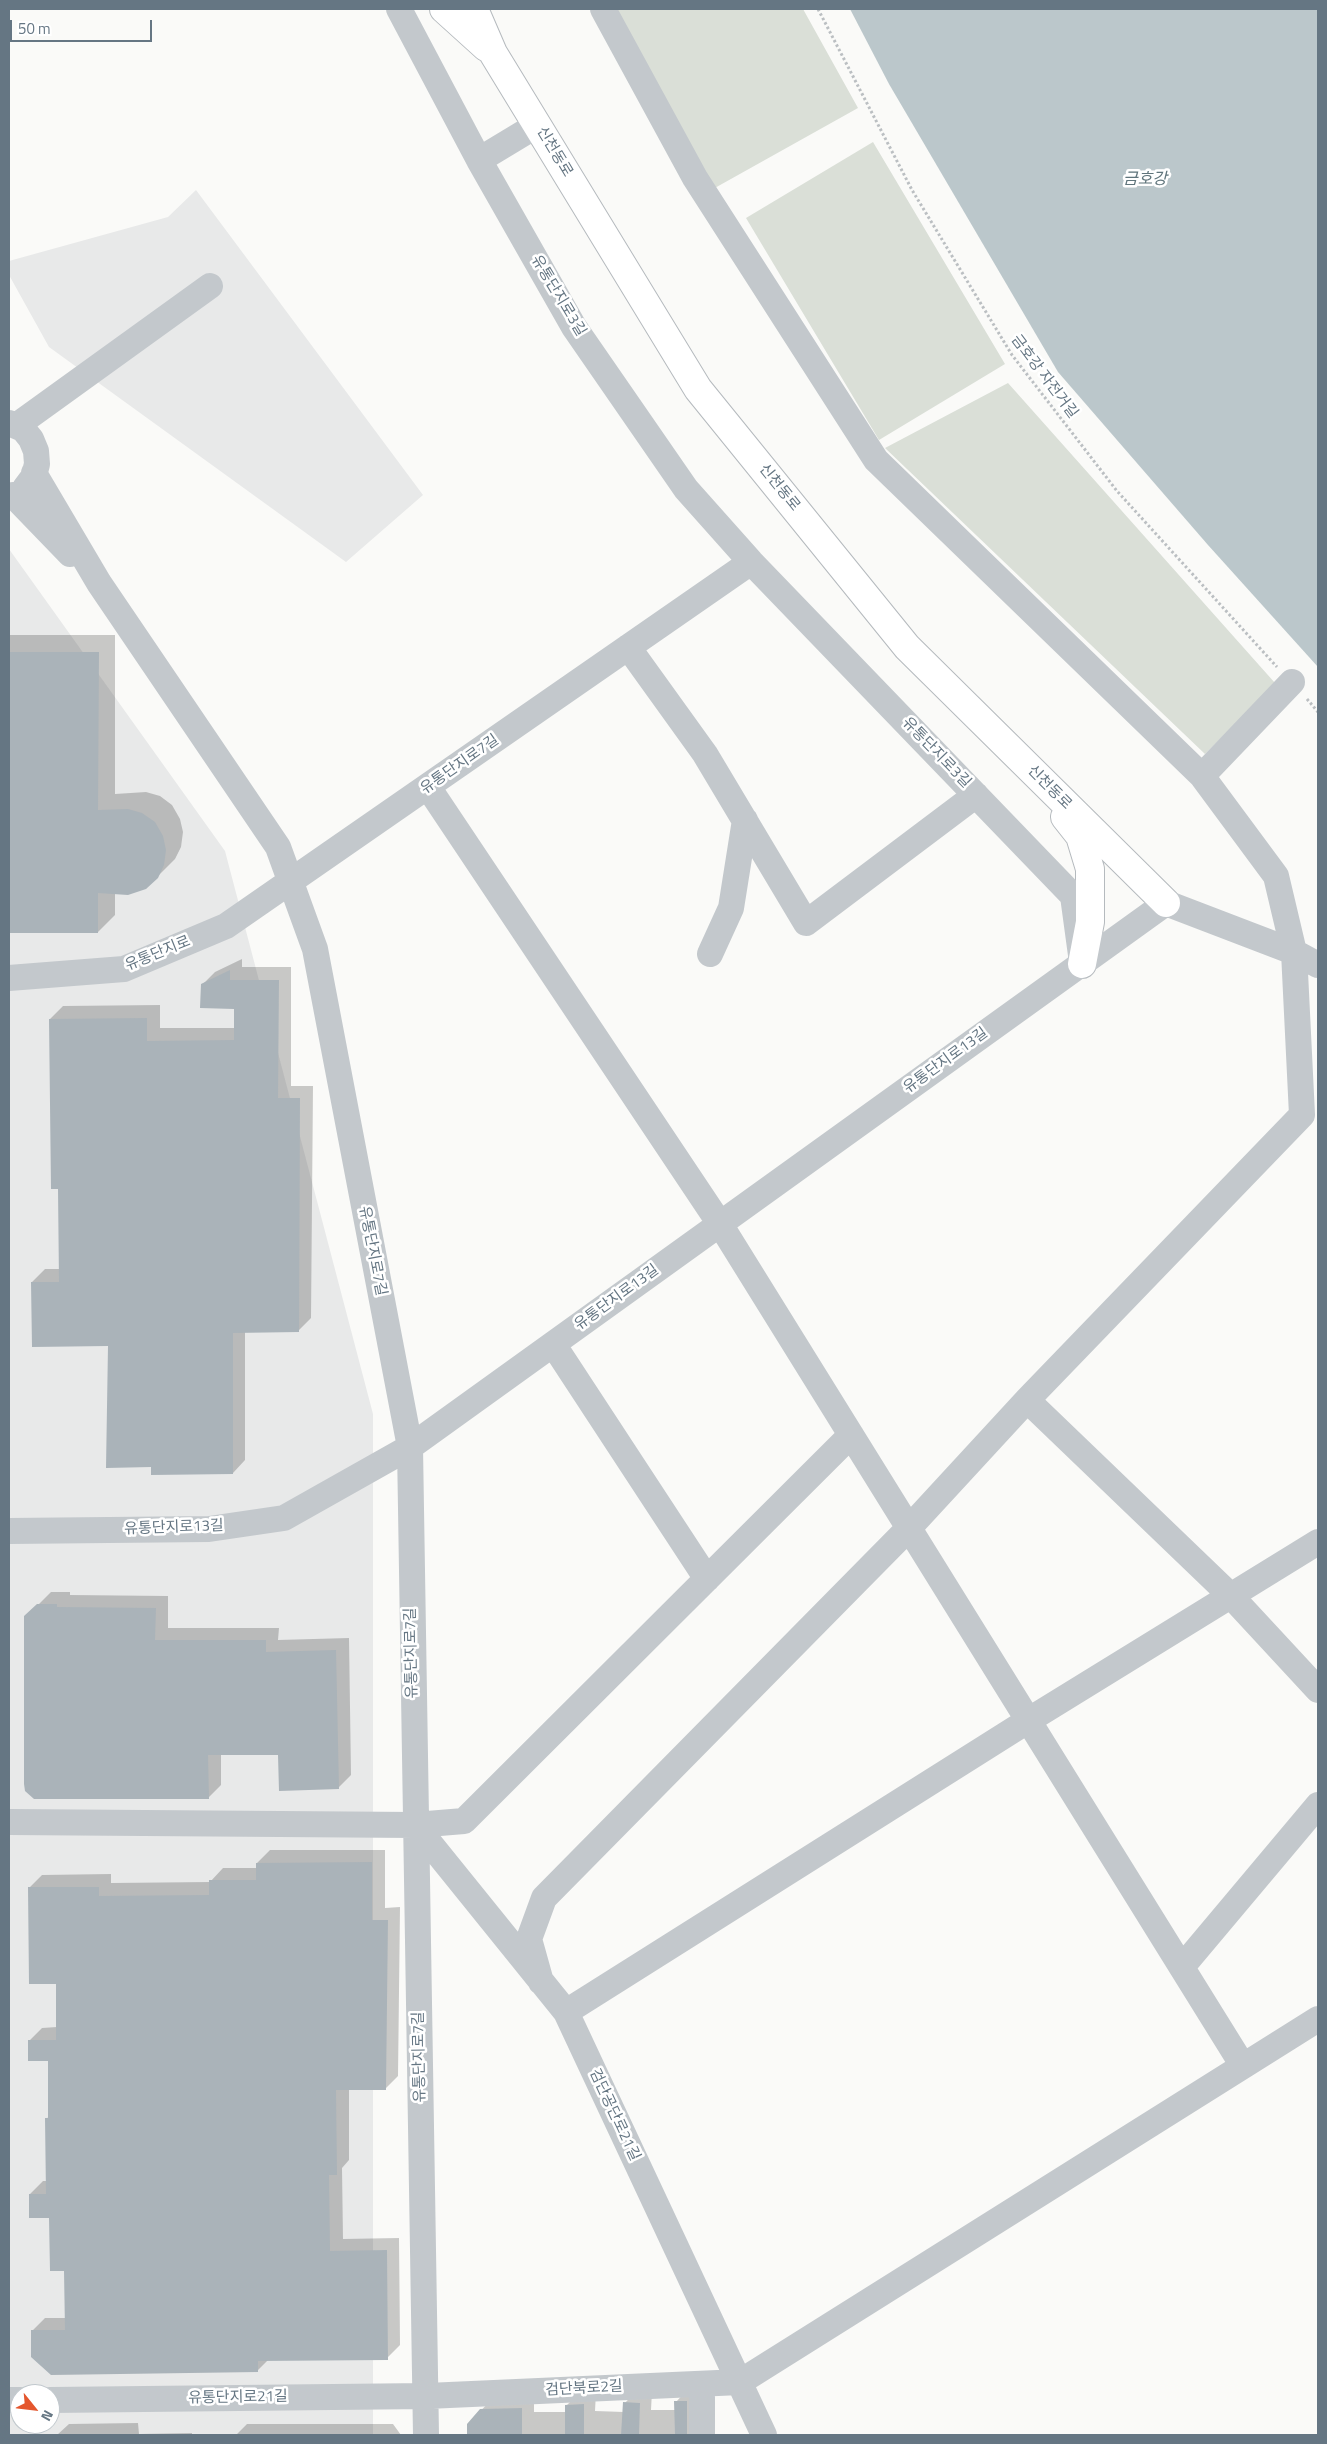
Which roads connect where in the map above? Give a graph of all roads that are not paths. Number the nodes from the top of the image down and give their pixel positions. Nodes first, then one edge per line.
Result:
1 (399, 9) edge
2 (444, 9) edge
3 (474, 9) edge
4 (494, 9) edge
5 (603, 9) edge
6 (493, 53) junction
7 (537, 125) junction
8 (479, 160) junction
9 (210, 286) dead end
10 (12, 424) edge
11 (34, 473) junction
12 (11, 496) edge
13 (751, 562) junction
14 (99, 583) junction
15 (628, 647) junction
16 (1292, 682) road end
17 (1027, 766) junction
18 (1202, 776) junction
19 (428, 787) junction
20 (976, 795) junction
21 (745, 820) junction
22 (291, 883) junction
23 (1166, 903) junction
24 (1306, 948) edge
25 (710, 954) dead end
26 (1082, 964) junction
27 (1318, 965) edge
28 (9, 978) edge
29 (720, 1224) junction
30 (553, 1344) junction
31 (1027, 1400) junction
32 (851, 1435) junction
33 (410, 1447) junction
34 (909, 1528) junction
35 (9, 1531) edge
36 (1318, 1542) edge
37 (707, 1579) junction
38 (1231, 1596) junction
39 (1318, 1690) edge
40 (1029, 1720) junction
41 (1318, 1805) edge
42 (9, 1822) edge
43 (415, 1825) junction
44 (1182, 1967) junction
45 (541, 1982) junction
46 (566, 2012) junction
47 (1318, 2019) edge
48 (1244, 2066) junction
49 (740, 2382) junction
50 (702, 2384) junction
51 (427, 2396) junction
52 (60, 2400) edge
53 (426, 2435) edge
54 (702, 2435) edge
55 (764, 2435) edge

1 - 8 street, 유통단지로3길
2 - 6 main road
3 - 6 main road, 신천동로
4 - 6 main road
5 - 18 street
6 - 7 main road, 신천동로
7 - 8 street
7 - 17 main road, 신천동로
8 - 13 street, 유통단지로3길
9 - 10 street
10 - 11 street
11 - 12 street
11 - 14 street
12 - 14 street
13 - 15 street
13 - 20 street, 유통단지로3길
14 - 22 street, 유통단지로7길
15 - 19 street, 유통단지로7길
15 - 21 street
16 - 18 street
17 - 23 main road, 신천동로
17 - 26 main road
18 - 24 street
19 - 22 street, 유통단지로7길
19 - 29 street
20 - 21 street
20 - 26 street, 유통단지로3길
21 - 25 street
22 - 28 street, 유통단지로
22 - 33 street, 유통단지로7길
23 - 24 street
23 - 26 street, 유통단지로13길
24 - 27 street
24 - 31 street
26 - 29 street, 유통단지로13길
29 - 30 street, 유통단지로13길
29 - 32 street
30 - 33 street, 유통단지로13길
30 - 37 street
31 - 34 street
31 - 38 street
32 - 34 street
32 - 37 street
33 - 35 street, 유통단지로13길
33 - 43 street, 유통단지로7길
34 - 40 street
34 - 45 street
36 - 38 street
37 - 43 street
38 - 39 street
38 - 40 street
40 - 44 street
40 - 46 street
41 - 44 street
42 - 43 street
43 - 45 street, 검단공단로21길
43 - 51 street, 유통단지로7길
44 - 48 street
45 - 46 street, 검단공단로21길
46 - 49 street, 검단공단로21길
47 - 48 street
48 - 49 street
49 - 50 street, 검단북로2길
49 - 55 street, 검단공단로21길
50 - 51 street, 검단북로2길
50 - 54 street
51 - 52 street, 유통단지로21길
51 - 53 street, 유통단지로7길

